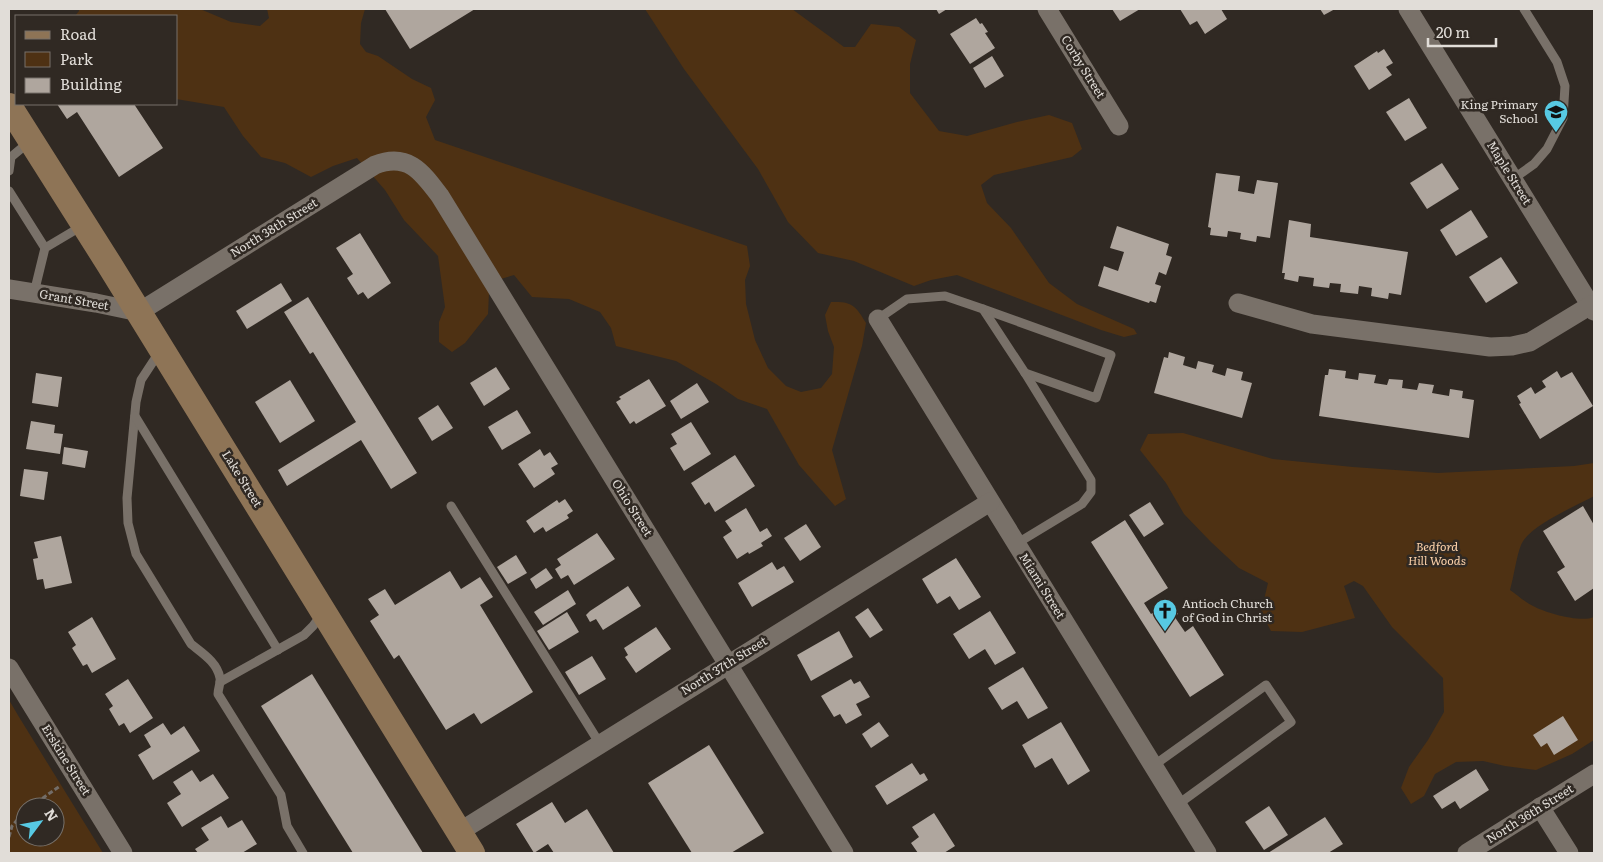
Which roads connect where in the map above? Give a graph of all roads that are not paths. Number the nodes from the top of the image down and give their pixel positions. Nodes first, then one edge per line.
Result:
1 (1047, 9) edge
2 (1408, 9) edge
3 (1524, 9) edge
4 (9, 106) edge
5 (1120, 126) dead end
6 (30, 141) junction
7 (414, 166) joint
8 (9, 171) edge
9 (1513, 179) junction
10 (9, 191) edge
11 (84, 224) junction
12 (45, 248) junction
13 (9, 289) edge
14 (34, 293) junction
15 (1238, 303) dead end
16 (1592, 308) edge
17 (983, 309) junction
18 (139, 312) junction
19 (878, 318) joint
20 (162, 349) junction
21 (1025, 373) junction
22 (135, 416) junction
23 (990, 502) junction
24 (451, 506) dead end
25 (1016, 544) junction
26 (323, 612) junction
27 (278, 650) junction
28 (728, 664) junction
29 (9, 668) edge
30 (220, 682) junction
31 (600, 744) junction
32 (1153, 766) junction
33 (1594, 774) edge
34 (1177, 805) junction
35 (1540, 808) junction
36 (466, 842) edge
37 (123, 853) edge
38 (304, 853) edge
39 (844, 853) edge
40 (1207, 853) edge
41 (1467, 853) edge
42 (1569, 853) edge

1 - 5 street, Corby Street
2 - 9 street, Maple Street
3 - 9 lane
4 - 6 main road, Lake Street
6 - 8 lane
6 - 11 main road, Lake Street
7 - 18 street, North 38th Street
7 - 28 street, Ohio Street
9 - 16 street, Maple Street
10 - 12 lane
11 - 12 lane
11 - 18 main road, Lake Street
12 - 14 lane
13 - 14 street, Grant Street
14 - 18 street, Grant Street
15 - 16 street
17 - 19 lane
17 - 21 lane
17 - 21 lane
18 - 20 main road, Lake Street
19 - 23 street, Miami Street
20 - 22 lane
20 - 26 main road, Lake Street
21 - 25 lane
22 - 27 lane
22 - 30 lane
23 - 25 street, Miami Street
23 - 28 street, North 37th Street
24 - 31 lane
25 - 32 street, Miami Street
26 - 27 lane
26 - 36 main road, Lake Street
27 - 30 lane
28 - 31 street, North 37th Street
28 - 39 street, Ohio Street
29 - 37 street, Erskine Street
30 - 38 lane
31 - 36 street, North 37th Street
32 - 34 street, Miami Street
32 - 34 lane
33 - 35 street, North 36th Street
34 - 40 street, Miami Street
35 - 41 street, North 36th Street
35 - 42 street

